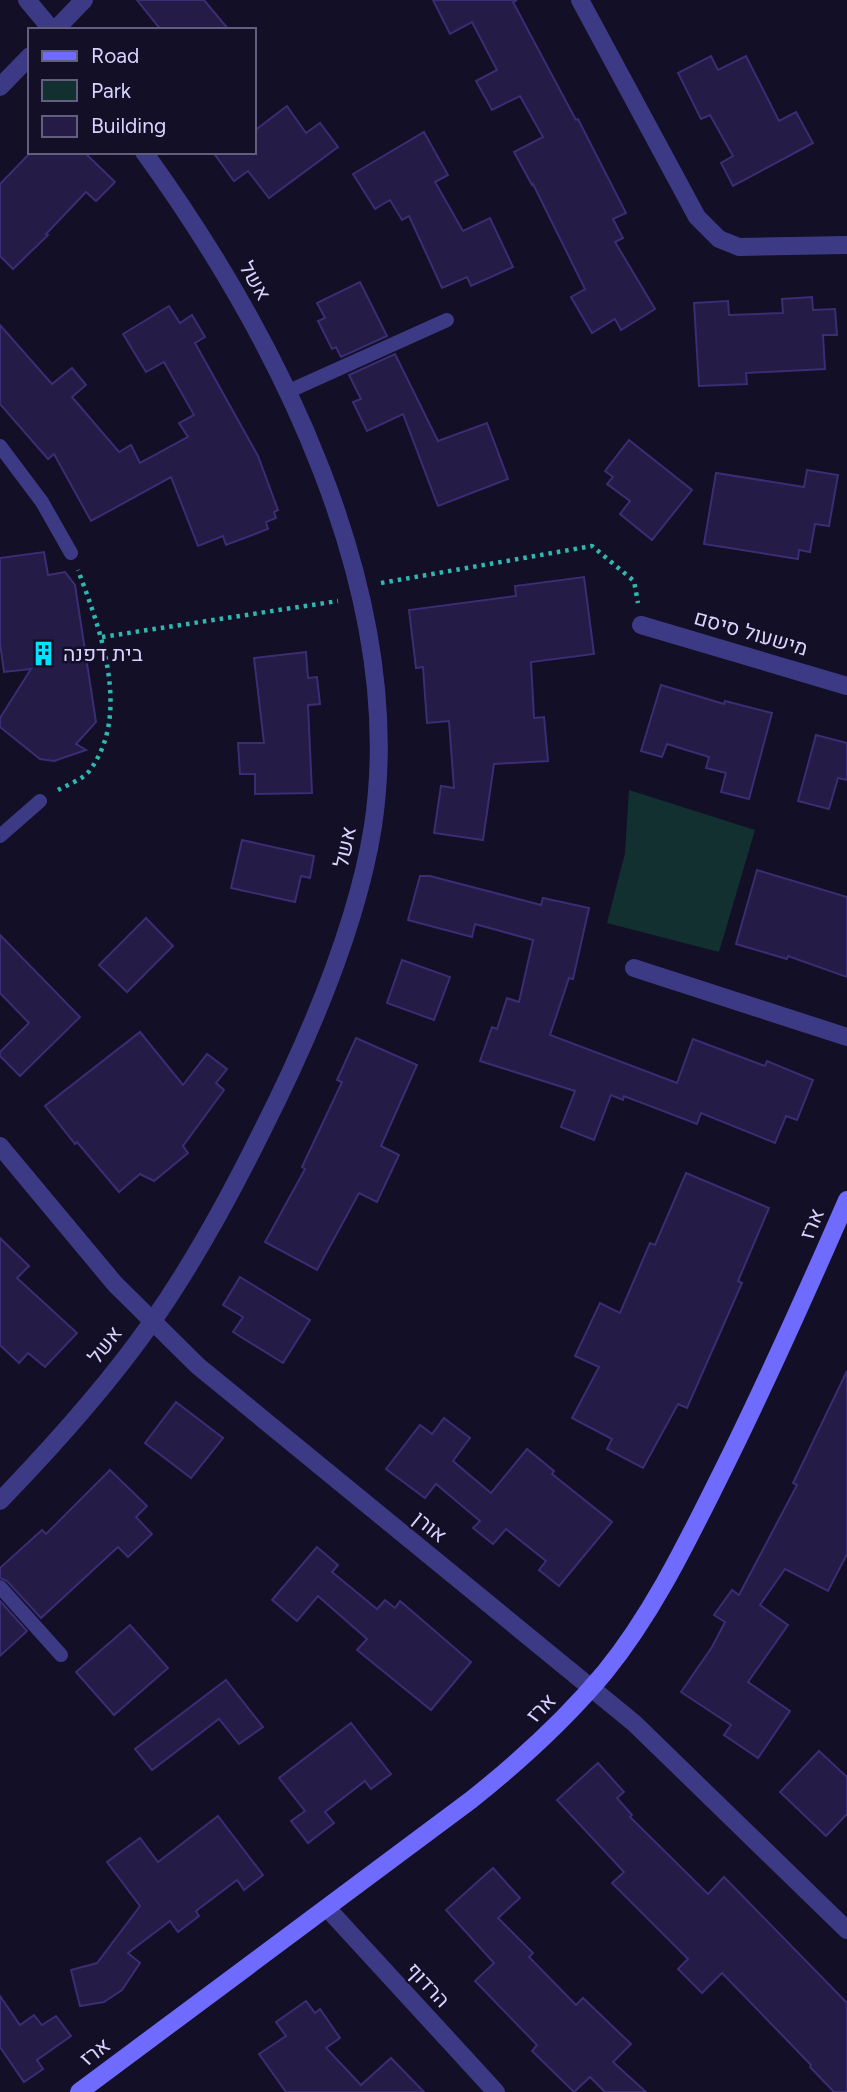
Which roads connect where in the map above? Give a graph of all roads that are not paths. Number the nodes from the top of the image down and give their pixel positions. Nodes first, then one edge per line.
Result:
1 (27, 0) edge
2 (84, 0) edge
3 (580, 0) edge
4 (51, 28) edge
5 (55, 28) edge
6 (28, 58) edge
7 (0, 87) edge
8 (145, 154) edge
9 (847, 245) edge
10 (447, 320) dead end
11 (287, 392) junction
12 (0, 446) edge
13 (71, 553) road end
14 (642, 625) road end
15 (847, 685) edge
16 (40, 801) road end
17 (0, 836) edge
18 (634, 968) dead end
19 (847, 1037) edge
20 (0, 1146) edge
21 (847, 1200) edge
22 (152, 1322) junction
23 (0, 1501) edge
24 (0, 1587) edge
25 (61, 1655) dead end
26 (591, 1687) junction
27 (327, 1908) junction
28 (847, 1930) edge
29 (79, 2092) edge
30 (496, 2092) edge

1 - 4 street
2 - 5 street
3 - 9 street
6 - 7 street
8 - 11 street, אשל
10 - 11 lane
11 - 22 street, אשל
12 - 13 lane
14 - 15 street, מישעול סיסם
16 - 17 lane
18 - 19 street
20 - 22 street, אורן
21 - 26 street, ארז
22 - 23 street, אשל
22 - 26 street, אורן
24 - 25 lane
26 - 27 street, ארז
26 - 28 street, אורן
27 - 29 street, ארז
27 - 30 street, הרדוף

